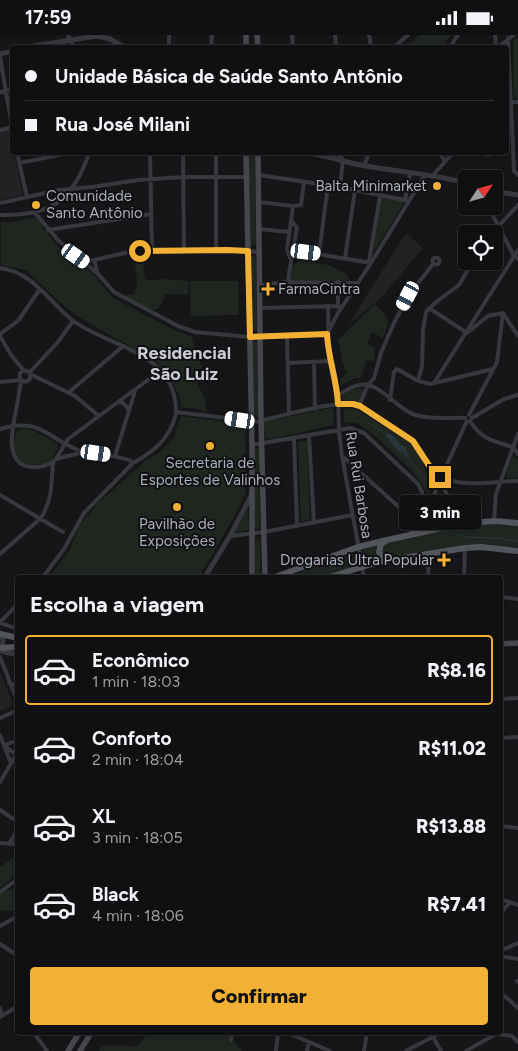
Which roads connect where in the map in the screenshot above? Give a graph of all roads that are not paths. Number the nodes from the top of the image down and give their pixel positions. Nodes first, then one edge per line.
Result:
1 (514, 35) edge
2 (405, 36) edge
3 (70, 37) edge
4 (508, 38) junction
5 (36, 45) edge
6 (120, 45) edge
7 (396, 45) edge
8 (499, 45) edge
9 (508, 45) edge
10 (0, 55) edge
11 (509, 67) edge
12 (10, 90) edge
13 (0, 91) edge
14 (6, 91) junction
15 (512, 102) junction
16 (518, 102) edge
17 (10, 115) edge
18 (518, 137) edge
19 (512, 138) junction
20 (17, 155) edge
21 (59, 155) edge
22 (87, 155) edge
23 (150, 155) edge
24 (183, 155) edge
25 (216, 155) edge
26 (246, 155) edge
27 (258, 155) edge
28 (324, 155) edge
29 (339, 155) edge
30 (369, 155) edge
31 (440, 155) edge
32 (451, 155) edge
33 (343, 160) junction
34 (445, 161) junction
35 (19, 163) junction
36 (364, 166) junction
37 (410, 173) junction
38 (259, 175) junction
39 (425, 175) junction
40 (433, 175) junction
41 (518, 175) edge
42 (183, 177) junction
43 (247, 177) junction
44 (215, 178) junction
45 (151, 179) junction
46 (458, 181) edge
47 (304, 182) junction
48 (328, 185) junction
49 (340, 187) junction
50 (70, 190) junction
51 (355, 190) junction
52 (59, 191) junction
53 (503, 192) edge
54 (518, 195) edge
55 (380, 196) junction
56 (27, 197) junction
57 (62, 200) junction
58 (407, 200) junction
59 (258, 202) junction
60 (0, 203) edge
61 (518, 205) edge
62 (293, 206) junction
63 (41, 211) junction
64 (35, 213) junction
65 (0, 215) edge
66 (151, 215) junction
67 (291, 220) junction
68 (44, 223) junction
69 (500, 225) edge
70 (259, 229) junction
71 (48, 231) junction
72 (289, 232) junction
73 (503, 236) edge
74 (216, 250) junction
75 (294, 250) junction
76 (518, 250) edge
77 (152, 251) junction
78 (184, 251) junction
79 (248, 251) junction
80 (260, 252) junction
81 (319, 253) junction
82 (290, 258) junction
83 (345, 258) junction
84 (516, 258) edge
85 (94, 260) junction
86 (85, 262) junction
87 (370, 263) junction
88 (433, 264) dead end
89 (0, 268) edge
90 (468, 270) edge
91 (98, 274) junction
92 (288, 282) junction
93 (338, 282) junction
94 (358, 283) junction
95 (261, 285) junction
96 (40, 289) junction
97 (328, 306) junction
98 (338, 306) junction
99 (261, 308) junction
100 (429, 308) junction
101 (338, 313) junction
102 (503, 313) junction
103 (73, 321) junction
104 (467, 333) junction
105 (327, 334) junction
106 (0, 335) edge
107 (518, 335) edge
108 (287, 336) junction
109 (250, 337) junction
110 (261, 337) junction
111 (122, 347) junction
112 (330, 361) junction
113 (314, 362) junction
114 (288, 363) junction
115 (493, 369) junction
116 (24, 371) junction
117 (160, 371) junction
118 (29, 373) junction
119 (19, 375) junction
120 (21, 381) junction
121 (28, 381) junction
122 (418, 381) junction
123 (0, 382) edge
124 (44, 382) junction
125 (434, 383) junction
126 (368, 385) junction
127 (135, 390) junction
128 (68, 393) junction
129 (338, 395) junction
130 (518, 395) edge
131 (390, 399) junction
132 (119, 402) junction
133 (338, 404) junction
134 (360, 406) junction
135 (315, 409) junction
136 (129, 410) junction
137 (176, 412) junction
138 (289, 414) junction
139 (99, 416) junction
140 (468, 419) junction
141 (250, 421) junction
142 (261, 422) junction
143 (13, 425) junction
144 (0, 429) edge
145 (339, 431) junction
146 (518, 434) edge
147 (309, 436) junction
148 (294, 438) junction
149 (65, 443) junction
150 (518, 443) edge
151 (262, 444) junction
152 (252, 445) junction
153 (513, 447) junction
154 (84, 452) junction
155 (518, 454) edge
156 (116, 455) junction
157 (342, 456) junction
158 (55, 460) junction
159 (133, 462) junction
160 (442, 478) junction
161 (500, 481) junction
162 (518, 481) edge
163 (446, 493) junction
164 (252, 494) junction
165 (436, 494) junction
166 (0, 495) edge
167 (426, 511) junction
168 (352, 515) junction
169 (41, 518) junction
170 (494, 521) junction
171 (314, 523) junction
172 (518, 523) edge
173 (418, 524) junction
174 (460, 525) junction
175 (297, 527) junction
176 (63, 532) dead end
177 (264, 532) junction
178 (252, 533) junction
179 (409, 535) junction
180 (230, 536) junction
181 (386, 540) junction
182 (358, 547) junction
183 (465, 548) junction
184 (518, 551) edge
185 (429, 553) junction
186 (0, 554) edge
187 (389, 560) junction
188 (362, 566) junction
189 (44, 575) edge
190 (206, 575) edge
191 (252, 575) edge
192 (265, 575) edge
193 (281, 575) edge
194 (336, 575) edge
195 (364, 575) edge
196 (428, 575) edge
197 (464, 575) edge
198 (503, 597) edge
199 (518, 599) edge
200 (15, 607) edge
201 (0, 622) edge
202 (15, 628) edge
203 (0, 634) edge
204 (15, 637) edge
205 (518, 643) edge
206 (503, 645) edge
207 (15, 647) edge
208 (0, 649) edge
209 (15, 654) edge
210 (0, 657) edge
211 (9, 683) junction
212 (15, 685) edge
213 (15, 696) edge
214 (518, 698) edge
215 (503, 699) edge
216 (15, 711) edge
217 (0, 718) edge
218 (0, 735) edge
219 (518, 737) edge
220 (503, 738) edge
221 (15, 741) edge
222 (5, 746) junction
223 (15, 754) edge
224 (15, 758) edge
225 (11, 763) junction
226 (0, 782) edge
227 (0, 810) edge
228 (15, 820) edge
229 (503, 826) edge
230 (518, 828) edge
231 (15, 834) edge
232 (0, 843) edge
233 (9, 844) junction
234 (15, 844) edge
235 (15, 881) edge
236 (0, 892) edge
237 (503, 900) edge
238 (510, 902) junction
239 (518, 905) edge
240 (503, 910) edge
241 (15, 918) edge
242 (0, 926) edge
243 (518, 943) edge
244 (0, 944) edge
245 (503, 950) edge
246 (15, 954) edge
247 (503, 956) edge
248 (518, 959) edge
249 (503, 996) edge
250 (0, 1008) edge
251 (15, 1008) edge
252 (518, 1008) edge
253 (1, 1016) edge
254 (35, 1035) edge
255 (78, 1035) edge
256 (91, 1035) edge
257 (232, 1035) edge
258 (278, 1035) edge
259 (292, 1035) edge
260 (367, 1035) edge
261 (436, 1035) edge
262 (494, 1035) edge
263 (503, 1035) edge
264 (432, 1037) junction
265 (231, 1040) dead end
266 (308, 1042) junction
267 (518, 1042) edge
268 (47, 1051) edge
269 (68, 1051) edge
270 (80, 1051) edge
271 (276, 1051) edge
272 (308, 1051) edge
273 (330, 1051) edge
274 (364, 1051) edge
275 (406, 1051) edge
276 (441, 1051) edge
277 (466, 1051) edge

1 - 4 street
2 - 7 street
3 - 5 street
3 - 6 street
4 - 8 street
4 - 9 street
10 - 14 street
11 - 15 street
12 - 14 street
13 - 14 street
14 - 17 street
15 - 16 street
15 - 19 street
18 - 19 street
19 - 41 street
20 - 35 street
21 - 35 street
22 - 50 street
23 - 45 street
24 - 42 street
25 - 44 street
26 - 43 main road
27 - 38 main road
28 - 33 street
29 - 33 street
30 - 36 street
31 - 34 street
32 - 34 street
33 - 36 street
33 - 49 street
34 - 40 street
35 - 56 street
36 - 37 street
37 - 39 street
37 - 58 street
38 - 47 street
38 - 59 main road
39 - 40 street
39 - 58 street
40 - 46 street
42 - 44 street
42 - 45 street
42 - 78 street
43 - 44 street
43 - 79 main road
44 - 74 street
45 - 50 street
45 - 66 street
47 - 48 street
47 - 62 street
48 - 49 street
48 - 81 street
49 - 51 street
50 - 52 street
50 - 57 street
51 - 55 street
51 - 83 street
52 - 56 street
52 - 57 street
53 - 54 street
55 - 58 street
55 - 87 street
56 - 60 street
57 - 63 street
58 - 87 street
59 - 62 street
59 - 70 main road
61 - 69 street
62 - 67 street
63 - 64 street
63 - 68 street
64 - 65 street
64 - 68 street
66 - 71 street
66 - 77 street
67 - 72 street
67 - 75 street
68 - 71 street
70 - 72 street
70 - 80 main road
71 - 86 street
72 - 82 street
73 - 84 street
74 - 78 street
74 - 79 street
75 - 81 street
75 - 82 street
76 - 84 street
77 - 78 street
77 - 85 street
79 - 80 street
79 - 109 main road
80 - 95 main road
81 - 83 street
82 - 92 street
83 - 87 street
84 - 104 street
85 - 86 street
85 - 91 street
86 - 91 street
87 - 94 street
88 - 126 street
89 - 96 street
90 - 100 street
91 - 109 street
92 - 93 street
92 - 95 street
93 - 94 street
93 - 98 street
94 - 101 street
95 - 99 main road
96 - 103 street
96 - 106 street
97 - 98 street
97 - 99 street
97 - 105 street, Rua Rui Barbosa
98 - 101 street
99 - 110 main road
100 - 104 street
100 - 122 street
101 - 105 street
102 - 104 street
102 - 107 street
102 - 115 street
103 - 111 street
103 - 118 street
104 - 125 street
105 - 108 street
105 - 112 street, Rua Rui Barbosa
106 - 116 street
108 - 110 street
108 - 114 street
109 - 110 street
109 - 141 main road
110 - 142 main road
111 - 117 street
111 - 128 street
112 - 113 street
112 - 129 street, Rua Rui Barbosa
113 - 114 street
113 - 135 street
114 - 138 street
115 - 125 street
115 - 140 street
116 - 118 street
116 - 119 street
117 - 127 street
117 - 137 street
118 - 121 street
118 - 124 street
119 - 120 street
119 - 123 street
120 - 121 street
120 - 123 street
120 - 143 street
121 - 124 street
122 - 125 street
122 - 131 street
124 - 128 street
126 - 129 street
126 - 131 street
126 - 134 street
127 - 132 street
127 - 136 street
128 - 139 street
129 - 133 street, Rua Rui Barbosa
130 - 140 street
131 - 140 street
132 - 136 street
132 - 139 street
133 - 134 street
133 - 135 street
133 - 145 street, Rua Rui Barbosa
134 - 160 street
135 - 138 street
136 - 156 street
137 - 141 street
137 - 159 street
138 - 142 street
139 - 149 street
140 - 153 street
140 - 160 street
141 - 142 street
141 - 152 main road
142 - 151 main road
143 - 144 street
143 - 149 street
143 - 158 street
145 - 147 street
145 - 157 street, Rua Rui Barbosa
145 - 167 street
146 - 153 street
147 - 148 street
147 - 171 street
148 - 151 street
148 - 175 street
149 - 154 street
149 - 158 street
150 - 153 street
151 - 152 street
151 - 177 main road
152 - 164 main road
153 - 155 street
153 - 161 street
154 - 156 street
154 - 158 street
156 - 159 street
157 - 168 street, Rua Rui Barbosa
157 - 173 street
158 - 169 street
159 - 189 street
160 - 161 street
160 - 163 street
160 - 165 street
161 - 162 street
161 - 170 street
163 - 165 street
163 - 174 street
164 - 178 main road
164 - 180 street
165 - 167 street
166 - 169 street
167 - 173 street
168 - 171 street
168 - 182 street, Rua Rui Barbosa
169 - 176 street
169 - 186 street
170 - 172 main road
170 - 174 main road
171 - 175 street
173 - 179 street
174 - 179 main road
175 - 177 street
177 - 178 street
177 - 192 main road
178 - 180 street
178 - 191 main road
179 - 181 main road
180 - 190 street
181 - 182 main road
181 - 187 main road
182 - 188 street, Rua Rui Barbosa
182 - 193 main road
183 - 184 main road
183 - 185 main road
183 - 197 street
185 - 187 main road
185 - 196 street
187 - 188 main road
188 - 194 main road
188 - 195 street, Rua Rui Barbosa
198 - 199 street
200 - 201 street
201 - 202 street
203 - 204 main road
203 - 208 street
205 - 206 main road
207 - 208 main road
208 - 209 street
210 - 211 street
211 - 212 street
211 - 213 street
214 - 215 street
216 - 217 street
218 - 222 street
219 - 220 street
221 - 222 street
222 - 223 street
222 - 225 street
224 - 225 street
225 - 226 street
227 - 228 street
229 - 230 street
231 - 233 street
232 - 233 street
233 - 234 street
235 - 236 street
237 - 238 street
238 - 239 street
238 - 240 street
241 - 242 street
243 - 245 street
244 - 246 street
247 - 248 street
249 - 252 street
250 - 253 street
251 - 253 street
254 - 268 street
255 - 269 main road
256 - 270 main road
257 - 265 street
258 - 271 street
259 - 266 street
260 - 274 street
261 - 264 street
262 - 277 street
263 - 267 street
264 - 275 street
264 - 276 street
266 - 272 street
266 - 273 street

